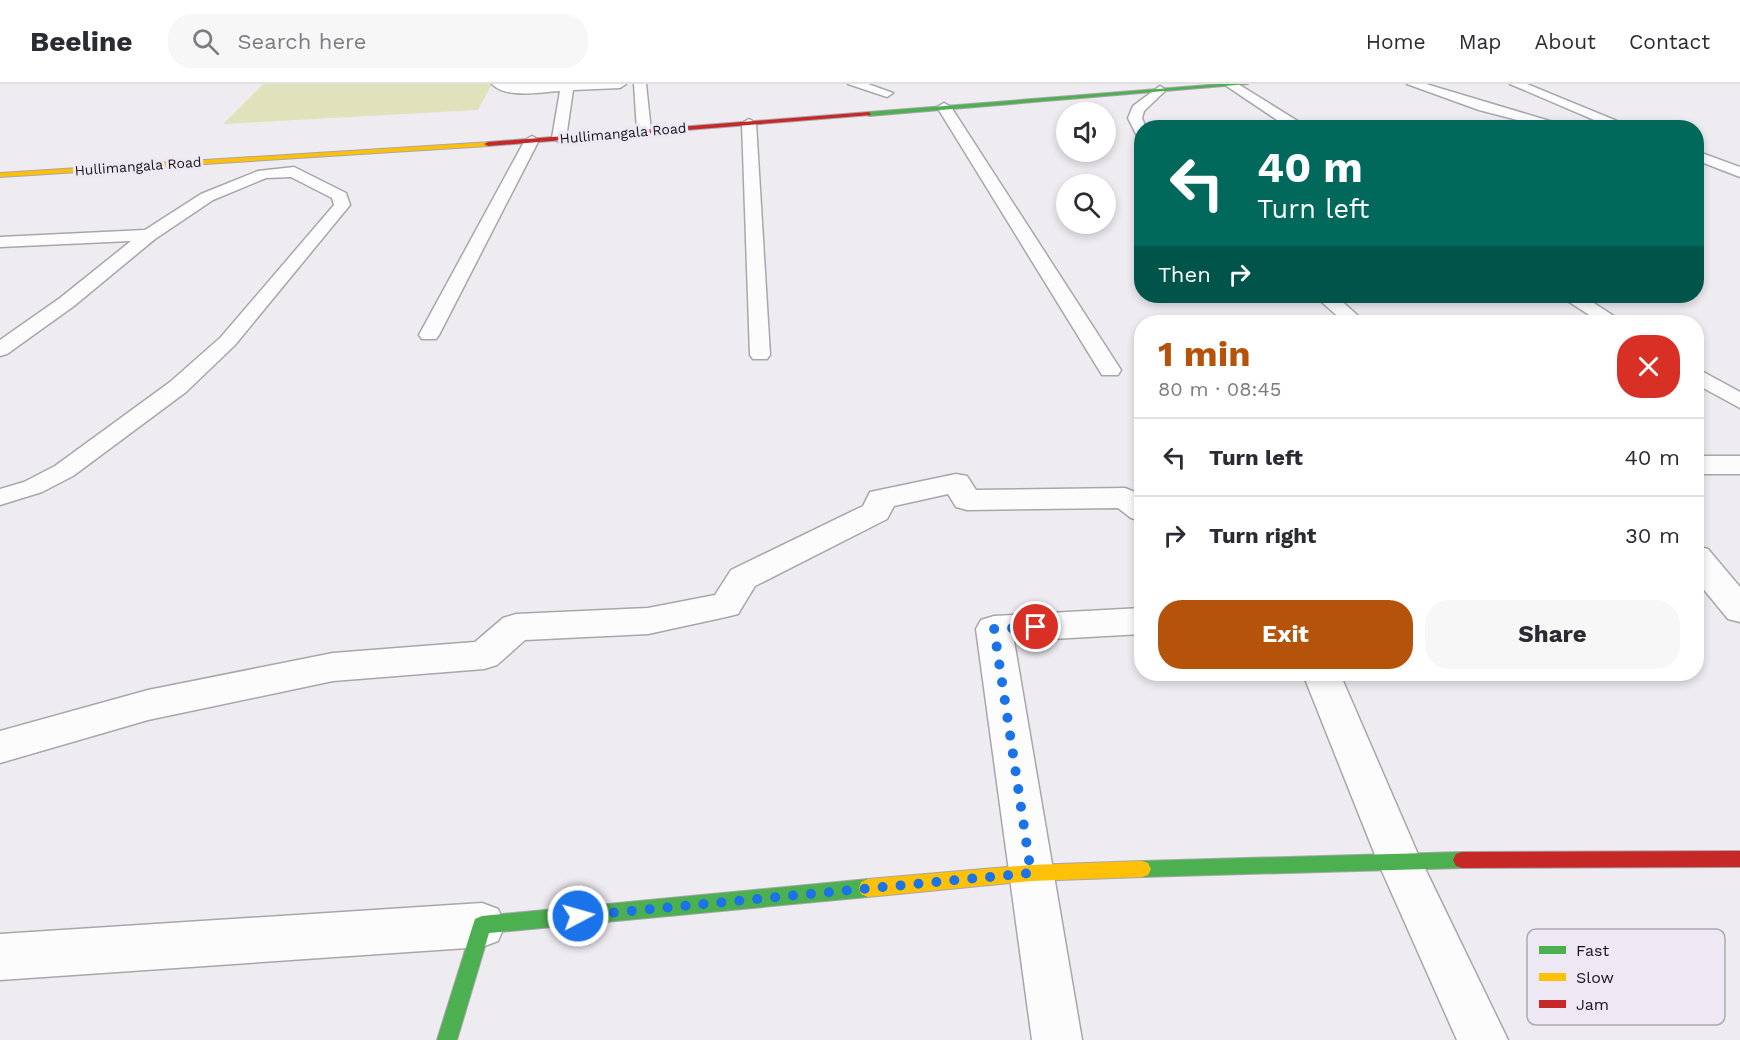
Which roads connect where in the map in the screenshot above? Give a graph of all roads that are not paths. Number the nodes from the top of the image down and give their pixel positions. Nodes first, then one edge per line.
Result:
1 (498, 84) edge
2 (620, 84) edge
3 (640, 84) edge
4 (854, 84) edge
5 (1245, 84) edge
6 (1413, 84) edge
7 (1516, 84) edge
8 (1231, 85) edge
9 (567, 86) junction
10 (1160, 90) junction
11 (887, 93) dead end
12 (944, 107) junction
13 (1136, 120) edge
14 (1286, 120) edge
15 (1535, 120) edge
16 (1608, 120) edge
17 (749, 123) junction
18 (644, 131) junction
19 (559, 138) junction
20 (532, 141) junction
21 (279, 157) junction
22 (1704, 157) edge
23 (299, 164) junction
24 (1740, 171) edge
25 (263, 174) junction
26 (0, 175) edge
27 (149, 235) junction
28 (0, 243) edge
29 (1333, 303) edge
30 (1582, 303) edge
31 (1347, 315) edge
32 (1602, 315) edge
33 (429, 335) dead end
34 (0, 350) edge
35 (760, 355) dead end
36 (1110, 370) dead end
37 (1704, 379) edge
38 (1740, 401) edge
39 (1704, 465) edge
40 (1740, 465) edge
41 (0, 497) edge
42 (1134, 505) edge
43 (1704, 570) edge
44 (1721, 599) edge
45 (1134, 621) edge
46 (1325, 681) edge
47 (0, 747) edge
48 (1740, 859) edge
49 (1400, 860) junction
50 (1031, 873) junction
51 (482, 925) junction
52 (0, 957) edge
53 (447, 1040) edge
54 (1057, 1040) edge
55 (1483, 1040) edge

1 - 9 lane
2 - 9 lane
3 - 18 lane
4 - 11 lane
5 - 8 street, Hullimangala Road
6 - 15 lane
7 - 16 lane
8 - 10 street, Hullimangala Road
8 - 14 lane
9 - 19 lane
10 - 12 street, Hullimangala Road
10 - 13 lane
12 - 17 street, Hullimangala Road
12 - 36 lane
17 - 18 street, Hullimangala Road
17 - 35 lane
18 - 19 street, Hullimangala Road
19 - 20 street, Hullimangala Road
20 - 23 street, Hullimangala Road
20 - 33 lane
21 - 23 street, Hullimangala Road
21 - 25 lane
21 - 26 street, Hullimangala Road
22 - 24 lane
23 - 25 lane
23 - 41 lane
25 - 27 lane
27 - 28 lane
27 - 34 lane
29 - 31 lane
30 - 32 lane
37 - 38 lane
39 - 40 street
42 - 47 street
43 - 44 street
45 - 50 street
46 - 49 street
48 - 49 street
49 - 50 street
49 - 55 street
50 - 51 street
50 - 54 street
51 - 52 street
51 - 53 street

